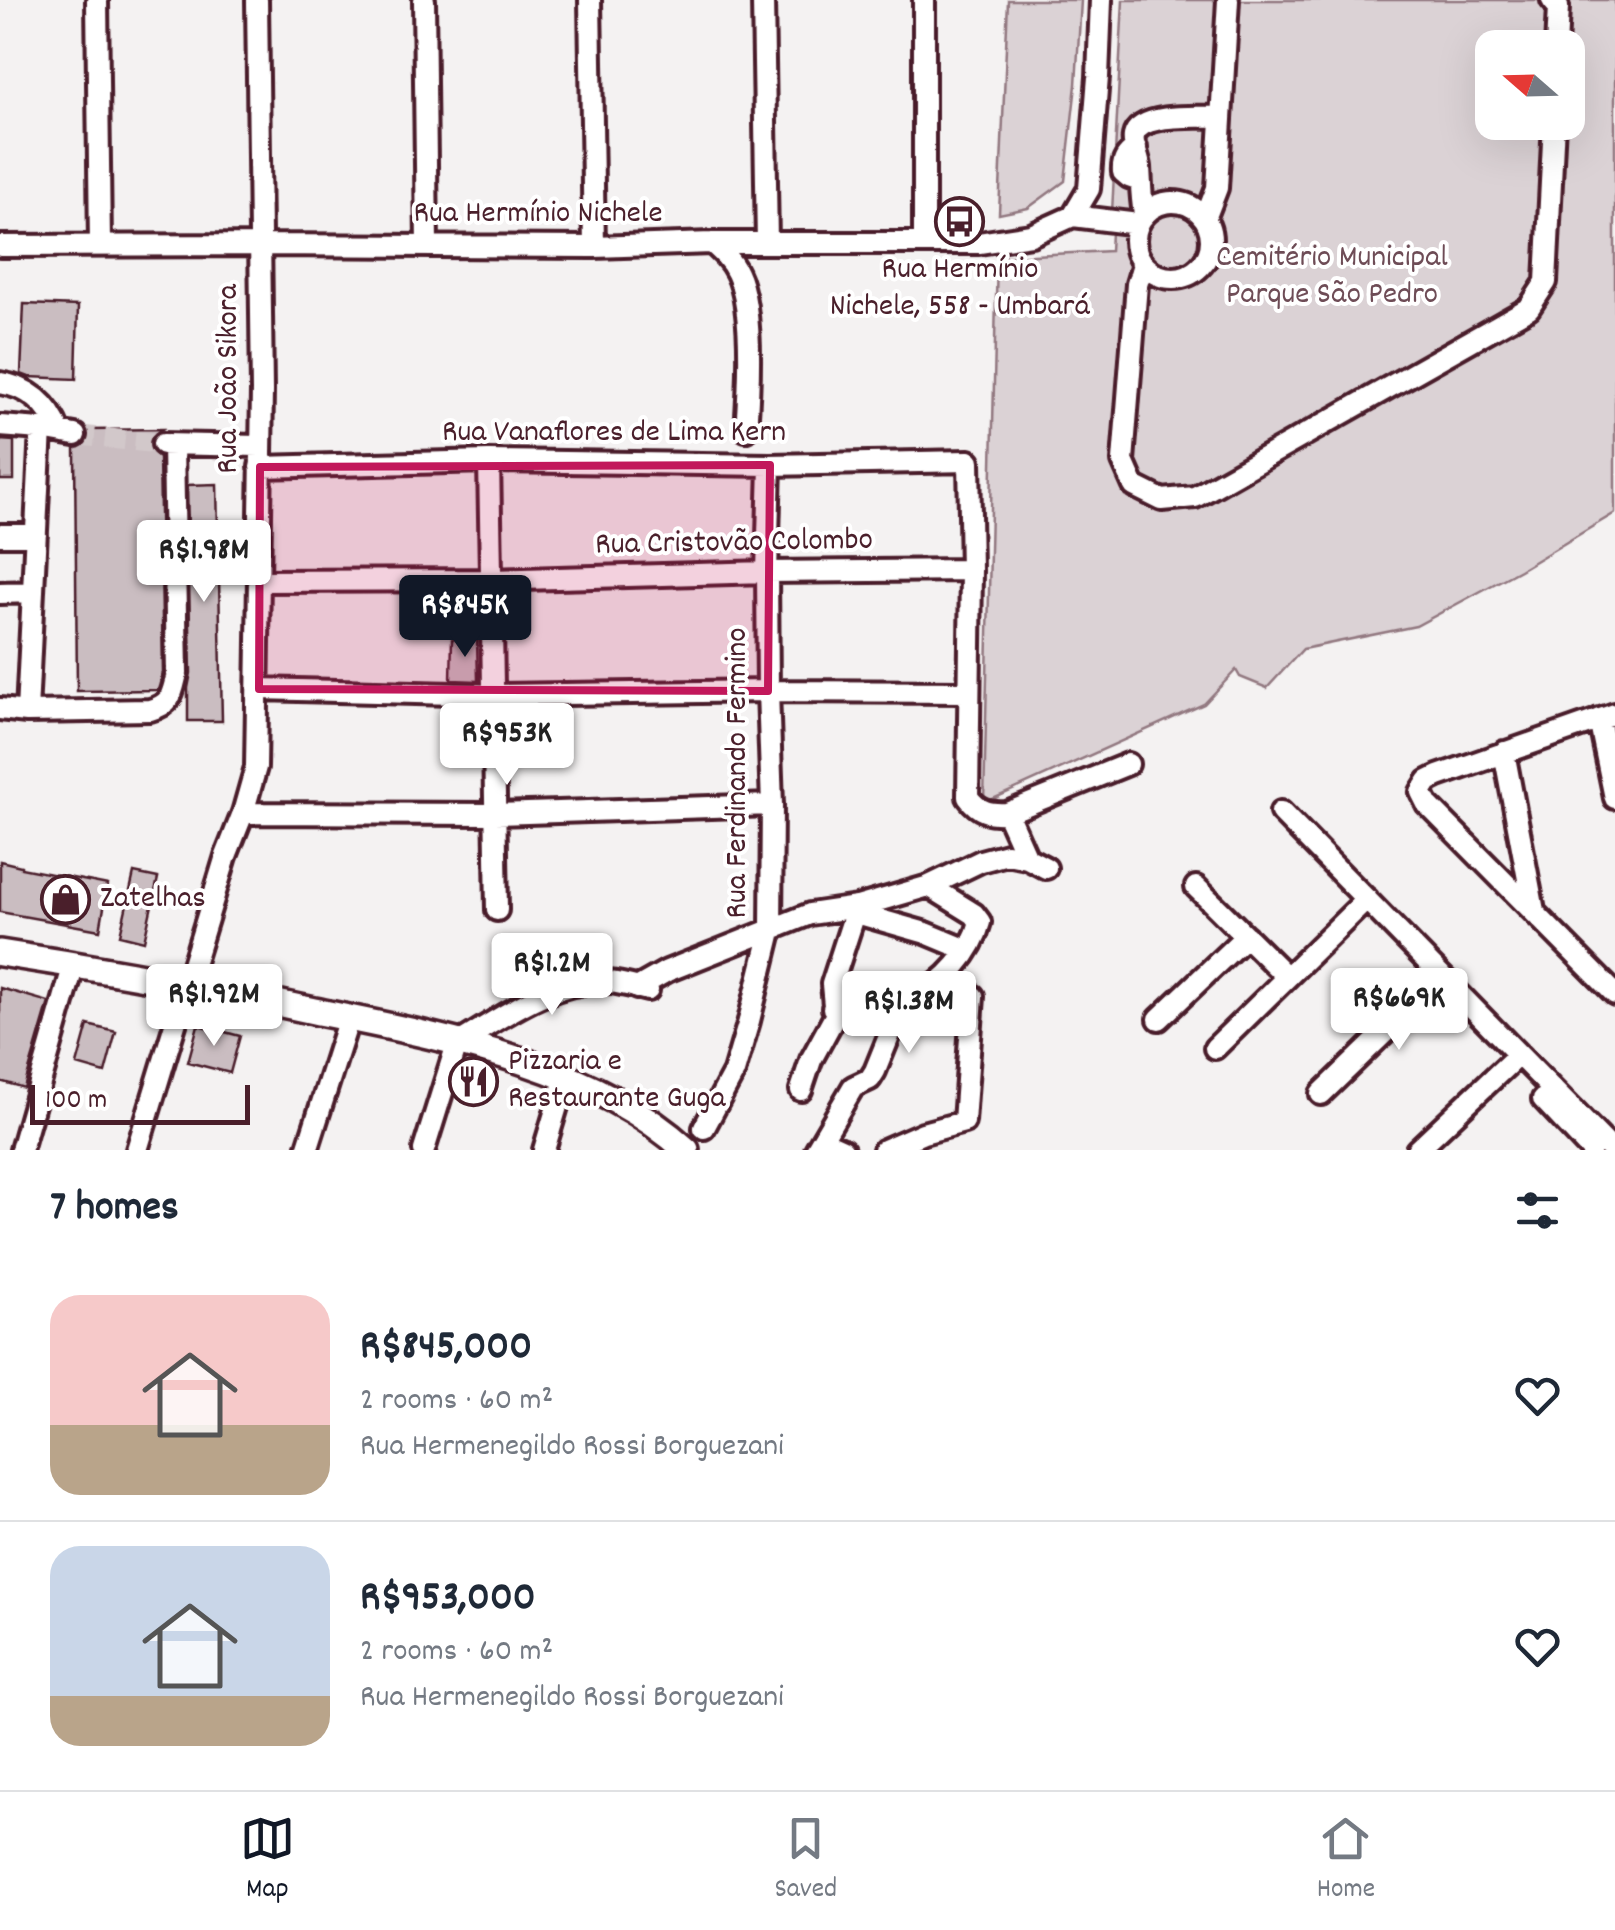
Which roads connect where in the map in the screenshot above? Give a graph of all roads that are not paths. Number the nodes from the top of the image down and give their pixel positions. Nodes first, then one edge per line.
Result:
1 (97, 0) edge
2 (257, 0) edge
3 (424, 0) edge
4 (590, 0) edge
5 (763, 0) edge
6 (924, 0) edge
7 (1101, 0) edge
8 (1228, 0) edge
9 (1552, 0) edge
10 (1557, 30) edge
11 (1221, 117) junction
12 (1553, 140) edge
13 (1073, 216) junction
14 (1141, 219) junction
15 (1205, 219) junction
16 (712, 243) junction
17 (767, 243) junction
18 (924, 243) junction
19 (261, 244) junction
20 (0, 246) edge
21 (100, 246) junction
22 (427, 246) junction
23 (594, 247) junction
24 (1143, 264) junction
25 (0, 383) edge
26 (0, 426) edge
27 (746, 430) dead end
28 (58, 432) junction
29 (259, 456) junction
30 (489, 462) junction
31 (770, 465) junction
32 (0, 535) edge
33 (36, 536) junction
34 (971, 570) junction
35 (767, 572) junction
36 (492, 580) junction
37 (259, 581) junction
38 (0, 592) edge
39 (33, 592) junction
40 (259, 689) junction
41 (768, 691) junction
42 (969, 692) junction
43 (494, 694) junction
44 (0, 709) edge
45 (27, 712) junction
46 (1607, 717) edge
47 (1504, 752) junction
48 (1128, 764) dead end
49 (1615, 798) edge
50 (772, 805) junction
51 (1281, 812) dead end
52 (1007, 813) junction
53 (243, 814) junction
54 (496, 814) junction
55 (1026, 858) junction
56 (1046, 868) dead end
57 (929, 886) junction
58 (1196, 887) dead end
59 (1366, 899) junction
60 (497, 910) dead end
61 (856, 910) junction
62 (1534, 912) junction
63 (771, 931) junction
64 (1246, 936) junction
65 (967, 950) junction
66 (0, 953) edge
67 (74, 964) junction
68 (1287, 977) junction
69 (1442, 977) junction
70 (187, 984) junction
71 (1615, 994) edge
72 (917, 996) dead end
73 (973, 996) dead end
74 (834, 1008) junction
75 (349, 1018) junction
76 (1160, 1019) dead end
77 (457, 1044) junction
78 (1215, 1048) dead end
79 (1514, 1058) junction
80 (566, 1076) junction
81 (801, 1090) dead end
82 (1321, 1094) dead end
83 (704, 1128) dead end
84 (675, 1146) edge
85 (819, 1146) edge
86 (1605, 1149) edge
87 (21, 1150) edge
88 (137, 1150) edge
89 (307, 1150) edge
90 (424, 1150) edge
91 (544, 1150) edge
92 (843, 1150) edge
93 (884, 1150) edge
94 (1416, 1150) edge

1 - 21 street
2 - 19 street, Rua João Sikora
3 - 22 street
4 - 23 street
5 - 17 street
6 - 18 street
7 - 13 street
8 - 11 street
9 - 10 street
11 - 14 street
11 - 15 street
12 - 24 street
13 - 14 street
13 - 18 street, Rua Hermínio Nichele
14 - 15 street
14 - 24 street
15 - 24 street
16 - 17 street, Rua Hermínio Nichele
16 - 23 street, Rua Hermínio Nichele
16 - 27 street
17 - 18 street, Rua Hermínio Nichele
19 - 21 street, Rua Hermínio Nichele
19 - 22 street, Rua Hermínio Nichele
19 - 29 street, Rua João Sikora
20 - 21 street, Rua Hermínio Nichele
22 - 23 street, Rua Hermínio Nichele
25 - 28 street
26 - 28 street
28 - 33 street
29 - 30 street, Rua Vanaflores de Lima Kern
29 - 37 street, Rua João Sikora
29 - 45 street, Rua Vanaflores de Lima Kern
30 - 31 street, Rua Vanaflores de Lima Kern
30 - 36 street
31 - 34 street, Rua Vanaflores de Lima Kern
31 - 35 street, Rua Ferdinando Fermino
32 - 33 street
33 - 39 street
34 - 35 street, Rua Cristovão Colombo
34 - 42 street
35 - 36 street, Rua Cristovão Colombo
35 - 41 street, Rua Ferdinando Fermino
36 - 37 street, Rua Cristovão Colombo
36 - 43 street
37 - 40 street, Rua João Sikora
38 - 39 street
39 - 45 street
40 - 43 street
40 - 53 street, Rua João Sikora
41 - 42 street
41 - 43 street
41 - 50 street, Rua Ferdinando Fermino
42 - 52 street
43 - 54 street
44 - 45 street
46 - 47 street
46 - 49 street
47 - 62 street
47 - 62 street
48 - 52 street
50 - 54 street
50 - 63 street, Rua Ferdinando Fermino
51 - 59 street
52 - 55 street
53 - 54 street
53 - 70 street, Rua João Sikora
54 - 60 street
55 - 56 street
55 - 57 street
57 - 61 street
57 - 65 street
58 - 64 street
59 - 68 street
59 - 69 street
61 - 63 street
61 - 65 street
61 - 74 street
62 - 71 street
63 - 77 street
63 - 83 street, Rua Ferdinando Fermino
64 - 68 street
64 - 76 street
65 - 72 street
66 - 67 main road
67 - 70 main road
67 - 87 street
68 - 78 street
69 - 79 street
69 - 82 street
70 - 75 main road
70 - 88 street, Rua João Sikora
73 - 93 street
74 - 81 street
74 - 85 street
75 - 77 main road
75 - 89 street
77 - 80 main road
77 - 90 street
79 - 86 street
79 - 94 street
80 - 84 main road
80 - 91 street
85 - 92 street

